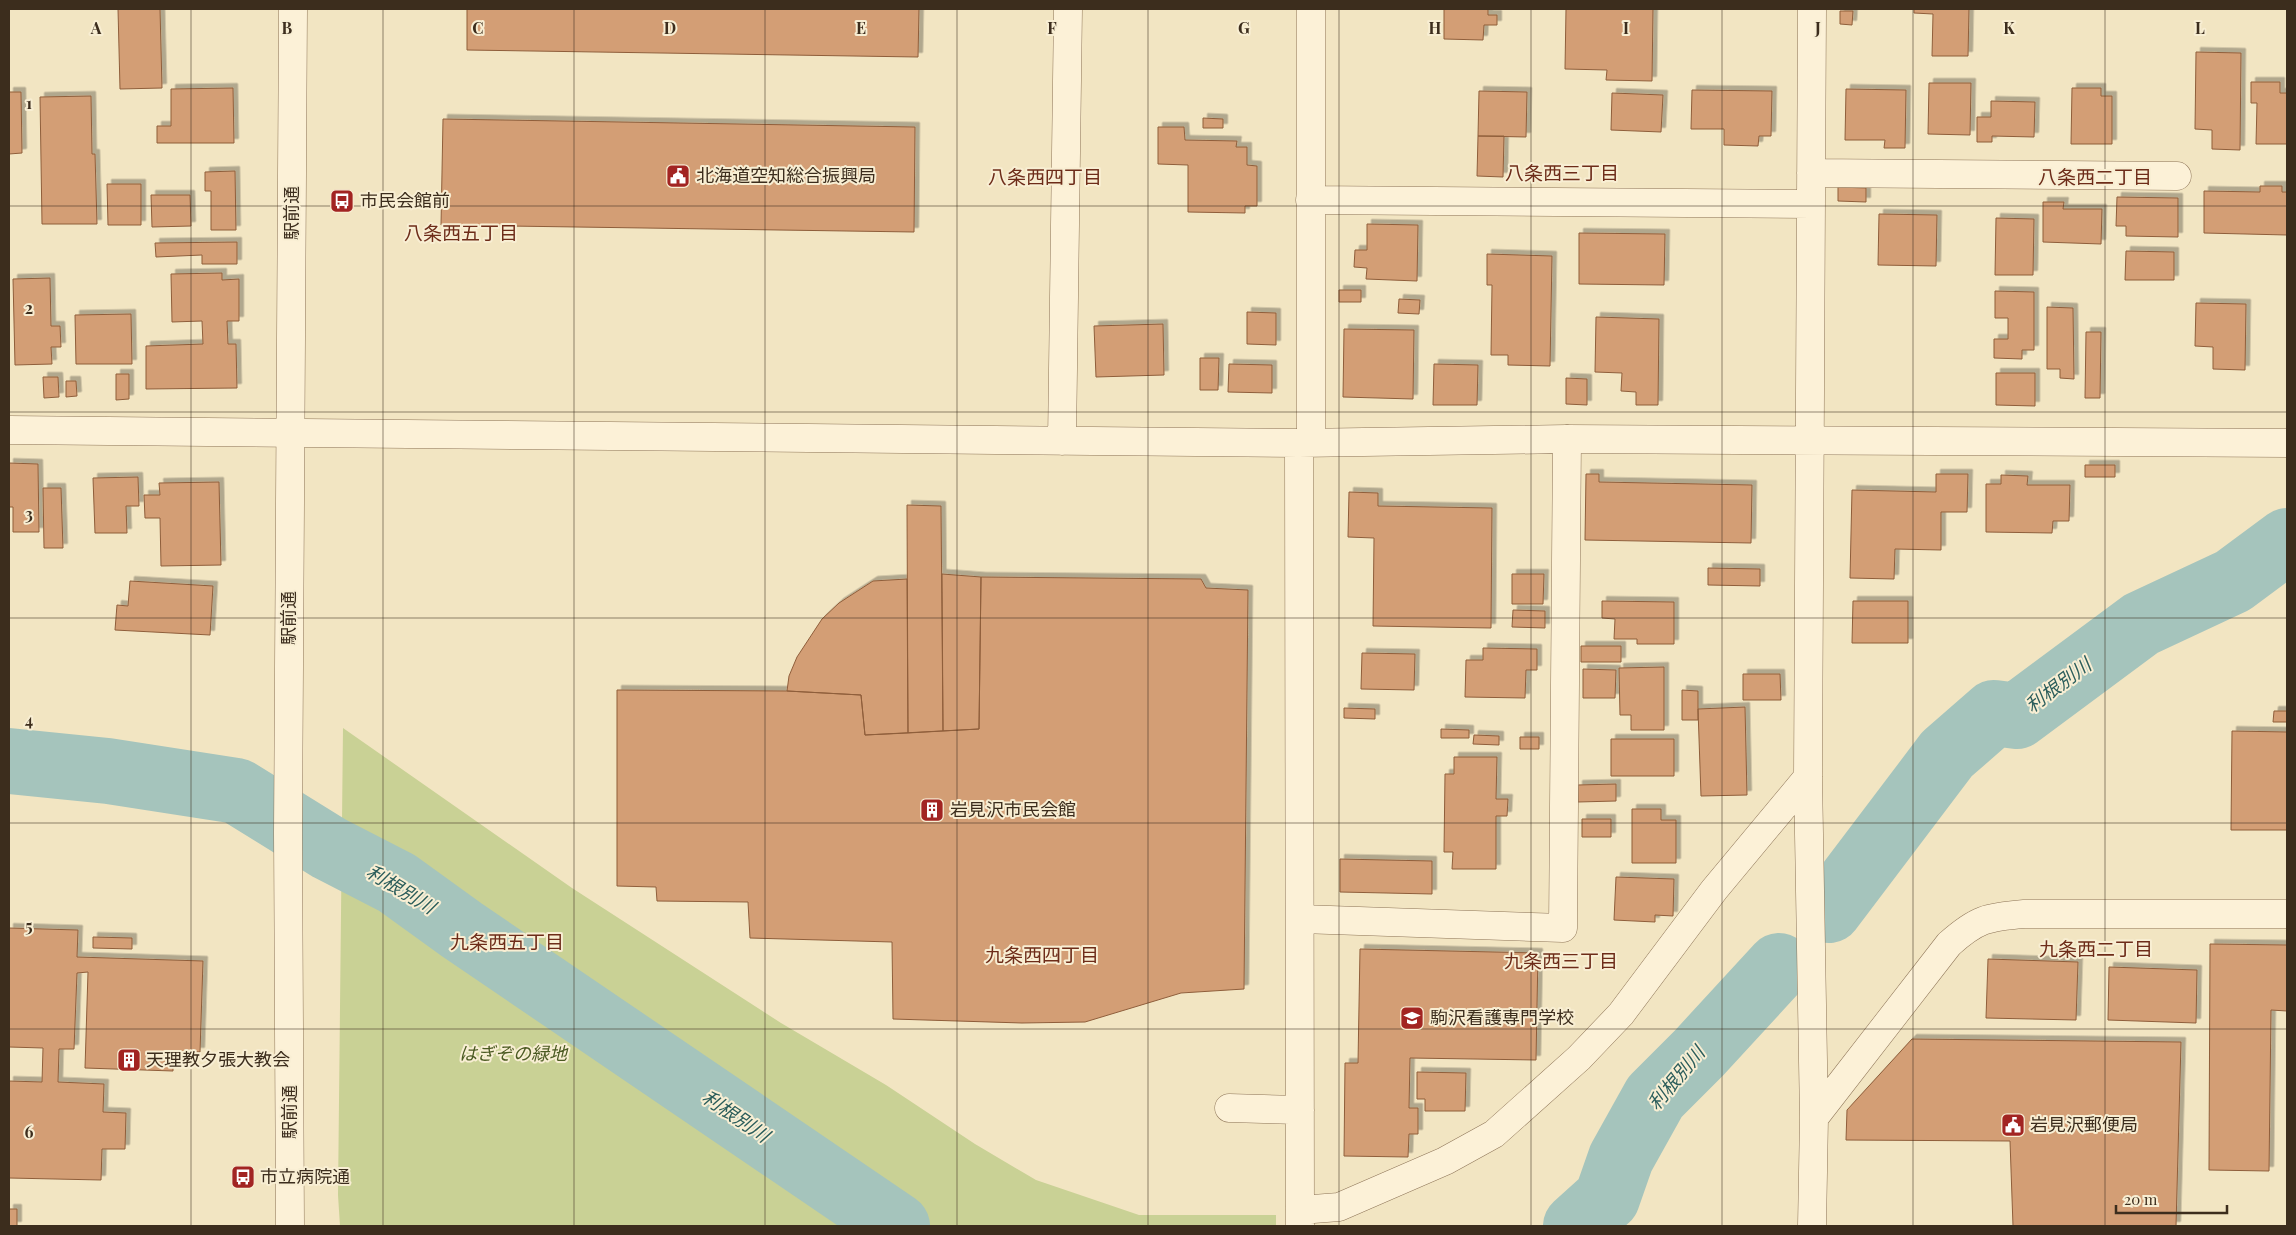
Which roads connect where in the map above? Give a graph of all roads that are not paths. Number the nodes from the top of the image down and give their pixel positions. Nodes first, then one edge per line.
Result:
1 (293, 9) edge
2 (1068, 9) edge
3 (1311, 9) edge
4 (1812, 9) edge
5 (1811, 173) junction
6 (2177, 176) dead end
7 (1310, 200) junction
8 (1811, 204) junction
9 (9, 430) edge
10 (290, 434) junction
11 (1567, 439) junction
12 (1810, 440) junction
13 (1062, 441) junction
14 (1305, 443) junction
15 (2287, 443) edge
16 (1808, 776) junction
17 (2287, 914) edge
18 (1301, 919) junction
19 (1229, 1108) dead end
20 (1300, 1110) junction
21 (1814, 1118) junction
22 (1300, 1220) edge
23 (290, 1226) edge
24 (1812, 1226) edge

1 - 10 street, 駅前通
2 - 13 street
3 - 7 street
4 - 5 street
5 - 6 street
5 - 8 street
7 - 8 street
7 - 14 street
8 - 12 street
9 - 10 street
10 - 13 street
10 - 23 street, 駅前通
11 - 12 street
11 - 14 street
11 - 18 street
12 - 15 street
12 - 16 street
13 - 14 street
14 - 18 street
16 - 21 street
16 - 22 street
17 - 21 street
18 - 20 street
19 - 20 street
20 - 22 street
21 - 24 street

